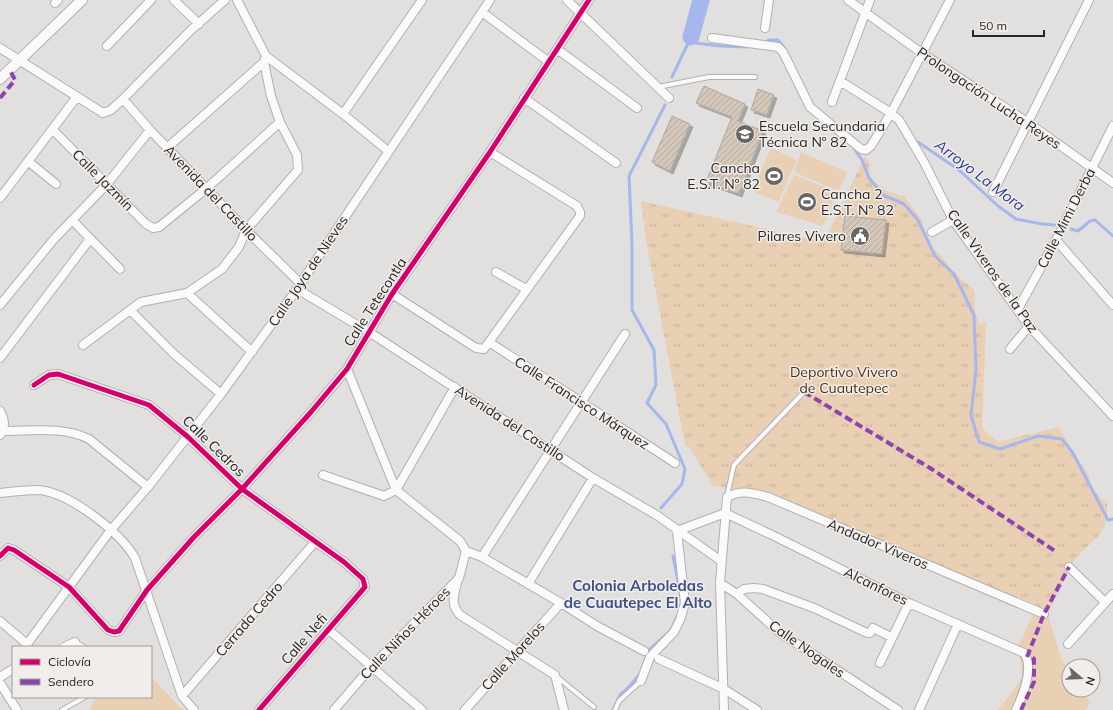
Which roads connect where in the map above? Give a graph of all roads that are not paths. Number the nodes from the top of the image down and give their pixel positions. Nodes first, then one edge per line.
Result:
1 (82, 0) edge
2 (151, 0) edge
3 (174, 0) edge
4 (224, 0) edge
5 (237, 0) edge
6 (422, 0) edge
7 (490, 0) edge
8 (566, 0) edge
9 (589, 0) edge
10 (769, 0) edge
11 (848, 0) edge
12 (870, 0) edge
13 (950, 0) edge
14 (1088, 0) edge
15 (482, 12) junction
16 (866, 12) junction
17 (580, 14) junction
18 (199, 24) junction
19 (765, 28) dead end
20 (712, 38) dead end
21 (107, 46) dead end
22 (0, 48) edge
23 (557, 49) junction
24 (923, 54) junction
25 (265, 59) junction
26 (19, 61) junction
27 (549, 62) junction
28 (755, 77) dead end
29 (0, 79) edge
30 (840, 81) junction
31 (658, 87) junction
32 (76, 98) junction
33 (524, 98) junction
34 (669, 98) dead end
35 (124, 99) junction
36 (832, 102) dead end
37 (637, 108) dead end
38 (891, 113) junction
39 (343, 114) junction
40 (280, 122) junction
41 (1027, 122) junction
42 (53, 130) junction
43 (150, 130) junction
44 (1112, 130) edge
45 (168, 147) junction
46 (388, 151) junction
47 (490, 152) junction
48 (29, 162) junction
49 (616, 163) dead end
50 (1091, 169) junction
51 (1113, 183) edge
52 (56, 184) dead end
53 (107, 184) junction
54 (207, 188) junction
55 (993, 192) dead end
56 (0, 198) edge
57 (72, 220) junction
58 (954, 220) junction
59 (246, 230) junction
60 (932, 232) dead end
61 (90, 239) junction
62 (1056, 240) junction
63 (120, 269) dead end
64 (496, 272) dead end
65 (299, 286) junction
66 (526, 289) junction
67 (187, 293) junction
68 (392, 294) junction
69 (0, 305) edge
70 (1113, 306) edge
71 (1018, 309) junction
72 (131, 311) junction
73 (1029, 326) junction
74 (369, 332) junction
75 (624, 334) dead end
76 (489, 342) junction
77 (83, 345) dead end
78 (1010, 349) dead end
79 (252, 352) junction
80 (0, 358) edge
81 (347, 369) junction
82 (34, 385) dead end
83 (455, 387) junction
84 (804, 392) dead end
85 (221, 394) junction
86 (582, 402) junction
87 (0, 411) edge
88 (1113, 416) edge
89 (1, 433) edge
90 (188, 436) junction
91 (550, 450) junction
92 (675, 463) dead end
93 (323, 475) dead end
94 (593, 478) junction
95 (148, 487) junction
96 (242, 489) junction
97 (396, 490) junction
98 (0, 493) edge
99 (727, 497) junction
100 (725, 513) junction
101 (110, 531) junction
102 (677, 531) junction
103 (315, 542) junction
104 (466, 551) junction
105 (0, 556) edge
106 (482, 557) junction
107 (721, 561) junction
108 (1069, 567) dead end
109 (459, 578) junction
110 (365, 583) joint
111 (720, 583) junction
112 (528, 584) junction
113 (69, 587) junction
114 (147, 590) junction
115 (737, 594) junction
116 (1113, 594) edge
117 (1105, 602) junction
118 (561, 603) junction
119 (909, 603) junction
120 (1044, 614) dead end
121 (0, 621) edge
122 (958, 624) junction
123 (329, 630) junction
124 (891, 637) junction
125 (75, 642) joint
126 (1068, 644) dead end
127 (26, 646) edge
128 (66, 646) edge
129 (82, 646) edge
130 (518, 650) junction
131 (644, 651) dead end
132 (659, 659) dead end
133 (880, 663) dead end
134 (372, 666) junction
135 (12, 670) edge
136 (555, 675) junction
137 (0, 677) edge
138 (641, 681) joint
139 (0, 683) edge
140 (724, 688) junction
141 (182, 696) junction
142 (83, 698) edge
143 (594, 707) dead end
144 (17, 710) edge
145 (62, 710) edge
146 (194, 710) edge
147 (259, 710) edge
148 (334, 710) edge
149 (422, 710) edge
150 (465, 710) edge
151 (564, 710) edge
152 (615, 710) edge
153 (724, 710) edge
154 (757, 710) edge
155 (898, 710) edge
156 (919, 710) edge
157 (1016, 710) edge

1 - 26 street
2 - 21 street
3 - 18 street
4 - 18 street
5 - 25 street
6 - 39 street
7 - 15 street, Calle Joya de Nieves
8 - 17 street
9 - 17 street, Calle Tetecontla
10 - 19 street
11 - 16 street, Prolongación Lucha Reyes
12 - 16 street
13 - 24 street
14 - 41 street
15 - 27 street
15 - 46 street, Calle Joya de Nieves
16 - 24 street, Prolongación Lucha Reyes
16 - 30 street
17 - 23 street, Calle Tetecontla
17 - 31 street
18 - 35 street
20 - 38 street
22 - 26 street
23 - 27 street, Calle Tetecontla
23 - 37 street
24 - 38 street
24 - 41 street, Prolongación Lucha Reyes
25 - 39 street
25 - 40 street
25 - 45 street
26 - 29 street
26 - 32 street
27 - 33 street, Calle Tetecontla
28 - 31 lane
30 - 36 street
30 - 38 street, Calle Viveros de la Paz
31 - 34 street
32 - 35 street
32 - 42 street
33 - 47 street, Calle Tetecontla
33 - 49 street
35 - 43 street, Avenida del Castillo
38 - 58 street, Calle Viveros de la Paz
39 - 46 street
40 - 54 street
40 - 59 street
41 - 50 street, Prolongación Lucha Reyes
41 - 55 street
42 - 48 street
42 - 53 street, Calle Jazmín
43 - 45 street, Avenida del Castillo
43 - 53 street
44 - 50 street, Calle Mimi Derba
45 - 54 street, Avenida del Castillo
46 - 65 street, Calle Joya de Nieves
47 - 66 street
47 - 68 street, Calle Tetecontla
48 - 52 street
48 - 56 street
50 - 51 street, Prolongación Lucha Reyes
50 - 62 street, Calle Mimi Derba
53 - 54 street, Calle Jazmín
53 - 57 street
54 - 59 street, Avenida del Castillo
57 - 61 street
57 - 69 street
58 - 60 street
58 - 71 street, Calle Viveros de la Paz
59 - 65 street, Avenida del Castillo
59 - 67 street
61 - 63 street
61 - 80 street
62 - 70 street
62 - 71 street, Calle Mimi Derba
64 - 66 street
65 - 74 street, Avenida del Castillo
65 - 79 street, Calle Joya de Nieves
66 - 76 street
67 - 72 street
67 - 79 street
68 - 74 street, Calle Tetecontla
68 - 76 street
71 - 73 street, Calle Viveros de la Paz
72 - 77 street
72 - 85 street
73 - 78 street
73 - 88 street, Calle Viveros de la Paz
74 - 81 street, Calle Tetecontla
74 - 83 street, Avenida del Castillo
75 - 86 street
76 - 86 street, Calle Francisco Márquez
79 - 85 street, Calle Joya de Nieves
81 - 96 street, Calle Tetecontla
81 - 97 street
82 - 90 street, Calle Cedros
83 - 91 street, Avenida del Castillo
83 - 97 street
84 - 99 lane
85 - 90 street, Calle Joya de Nieves
86 - 91 street
86 - 92 street, Calle Francisco Márquez
87 - 89 street
89 - 95 street
90 - 95 street, Calle Joya de Nieves
90 - 96 street, Calle Cedros
91 - 94 street, Avenida del Castillo
91 - 106 street
93 - 97 street
94 - 102 street, Avenida del Castillo
94 - 112 street
95 - 101 street, Calle Joya de Nieves
96 - 103 street, Calle Cedros
96 - 114 street, Calle Tetecontla
97 - 104 street
98 - 101 street
99 - 100 street
99 - 120 street, Andador Viveros
100 - 102 street
100 - 107 street
100 - 119 street, Alcanfores
101 - 113 street, Calle Joya de Nieves
101 - 114 street
102 - 107 street, Avenida del Castillo
102 - 138 street
103 - 110 street, Calle Cedros
103 - 141 street, Cerrada Cedro
104 - 106 street
104 - 109 street, Calle Niños Héroes
105 - 113 street
106 - 112 street
107 - 111 street
108 - 117 street
109 - 130 street
109 - 134 street, Calle Niños Héroes
110 - 123 street, Calle Nefi
111 - 115 street, Calle Nogales
111 - 140 street
112 - 118 street
113 - 114 street, Calle Tetecontla
113 - 127 street, Calle Joya de Nieves
114 - 141 street
115 - 124 street
115 - 155 street, Calle Nogales
116 - 117 street
117 - 126 street
118 - 130 street, Calle Morelos
118 - 131 street
119 - 122 street, Alcanfores
119 - 124 street
121 - 127 street
122 - 156 street
122 - 157 street, Alcanfores
123 - 134 street
123 - 147 street, Calle Nefi
124 - 133 street
125 - 128 street
125 - 129 lane
130 - 136 street
130 - 150 street, Calle Morelos
132 - 140 street
134 - 148 street, Calle Niños Héroes
134 - 149 street
135 - 137 street
136 - 143 lane
136 - 151 street
138 - 152 lane
139 - 144 street
140 - 153 street
140 - 154 street
141 - 146 street
142 - 145 lane

